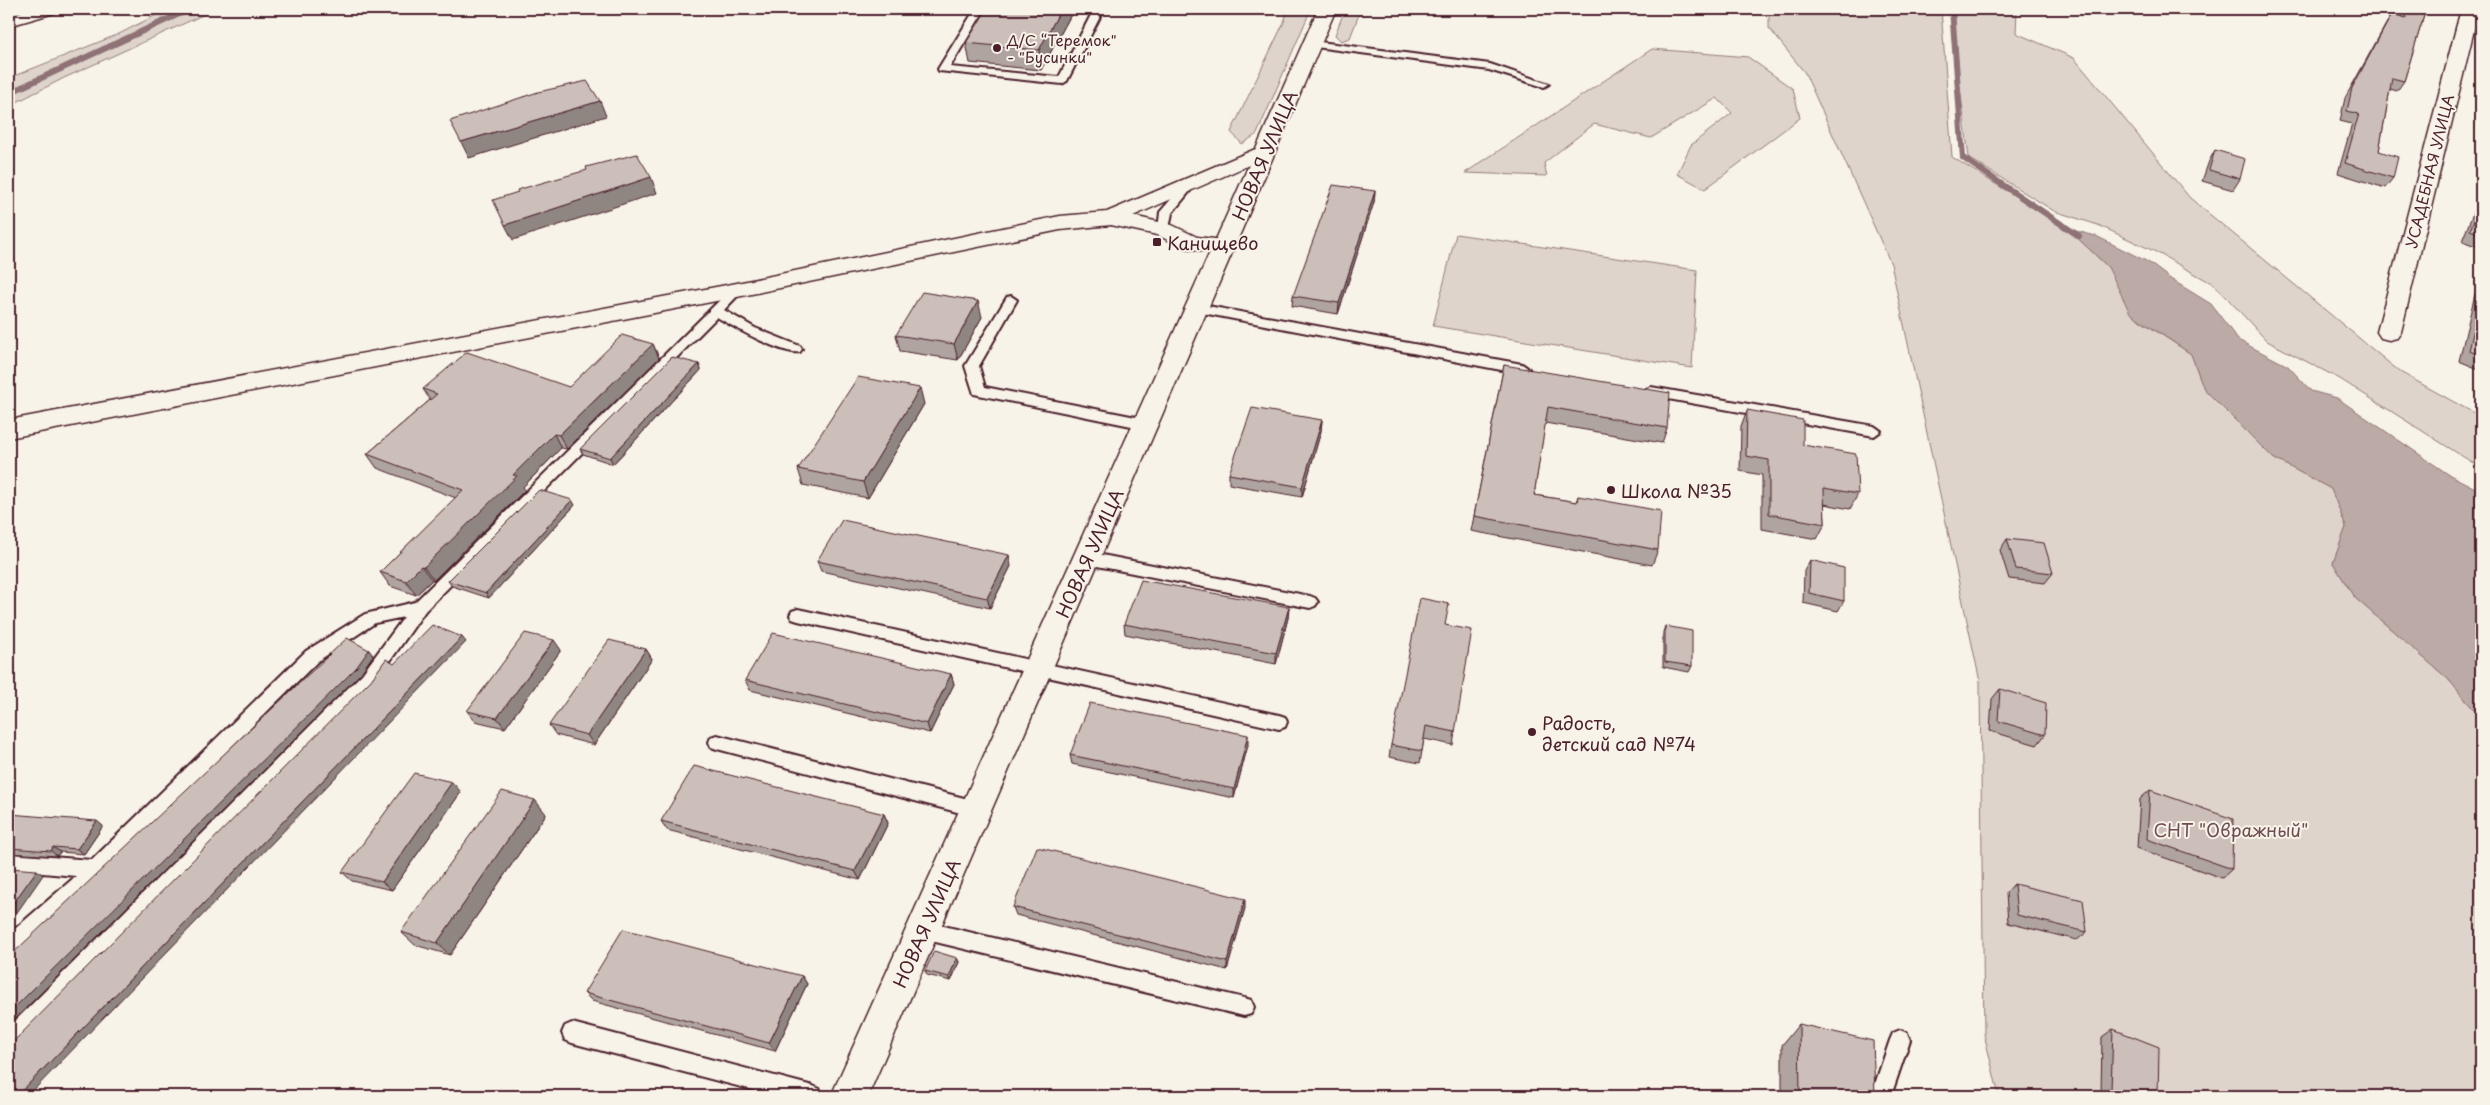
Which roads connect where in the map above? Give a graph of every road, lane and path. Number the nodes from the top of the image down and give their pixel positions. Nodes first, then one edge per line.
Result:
1 (48, 9) edge
2 (980, 9) edge
3 (1099, 9) edge
4 (1327, 9) edge
5 (2470, 9) edge
6 (9, 21) edge
7 (1312, 44) junction
8 (1544, 84) dead end
9 (1265, 152) junction
10 (1189, 185) junction
11 (1111, 218) junction
12 (1164, 230) junction
13 (1224, 246) junction
14 (737, 290) junction
15 (1011, 300) dead end
16 (1197, 308) junction
17 (716, 311) junction
18 (2389, 332) dead end
19 (795, 349) dead end
20 (1536, 371) edge
21 (1642, 390) edge
22 (1146, 424) junction
23 (9, 428) edge
24 (1874, 431) dead end
25 (1087, 558) junction
26 (1310, 602) dead end
27 (420, 608) junction
28 (798, 615) dead end
29 (1038, 670) junction
30 (1279, 722) dead end
31 (717, 742) dead end
32 (976, 809) junction
33 (9, 862) edge
34 (96, 870) junction
35 (923, 930) junction
36 (9, 946) edge
37 (1244, 1007) dead end
38 (572, 1033) dead end
39 (1900, 1040) dead end
40 (9, 1041) edge
41 (814, 1096) edge
42 (849, 1096) edge
43 (1883, 1096) edge

1 - 6 street
2 - 3 lane
4 - 7 street, НОВАЯ УЛИЦА
5 - 18 street, УСАДЕБНАЯ УЛИЦА
7 - 8 lane
7 - 9 street, НОВАЯ УЛИЦА
9 - 10 street
9 - 13 street, НОВАЯ УЛИЦА
10 - 11 street
10 - 12 lane
11 - 12 street
11 - 14 street
12 - 13 street
13 - 16 street, НОВАЯ УЛИЦА
14 - 17 lane
14 - 23 street
15 - 22 lane
16 - 20 lane
16 - 22 street, НОВАЯ УЛИЦА
17 - 19 lane
17 - 27 lane
21 - 24 lane
22 - 25 street, НОВАЯ УЛИЦА
25 - 26 lane
25 - 29 street, НОВАЯ УЛИЦА
27 - 34 lane
27 - 40 lane
28 - 29 lane
29 - 30 lane
29 - 32 street, НОВАЯ УЛИЦА
31 - 32 lane
32 - 35 street, НОВАЯ УЛИЦА
33 - 34 lane
34 - 36 lane
35 - 37 lane
35 - 42 street, НОВАЯ УЛИЦА
38 - 41 lane
39 - 43 lane

